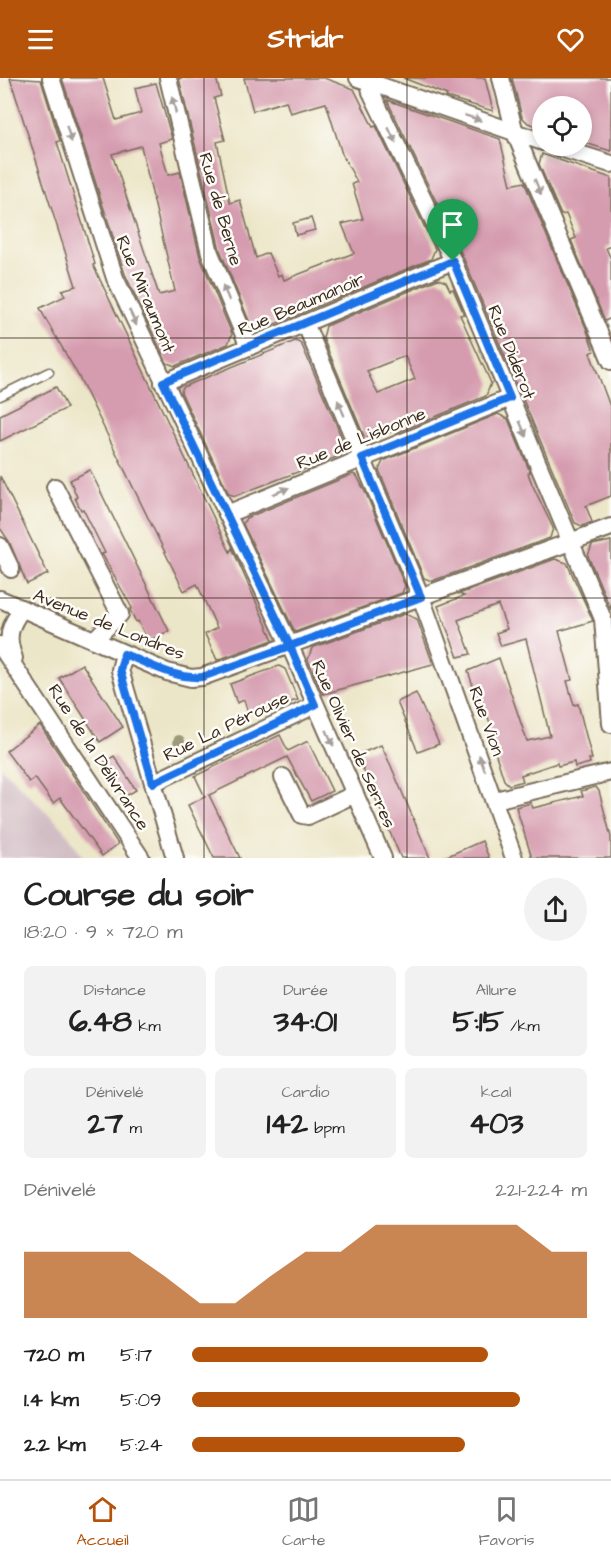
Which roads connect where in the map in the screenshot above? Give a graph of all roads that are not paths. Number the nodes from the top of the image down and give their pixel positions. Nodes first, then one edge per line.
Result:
1 (51, 78) edge
2 (168, 78) edge
3 (501, 78) edge
4 (364, 80) edge
5 (515, 133) junction
6 (532, 138) edge
7 (586, 156) edge
8 (611, 164) edge
9 (453, 261) junction
10 (305, 323) junction
11 (249, 346) junction
12 (611, 361) edge
13 (49, 372) dead end
14 (163, 382) junction
15 (0, 396) edge
16 (510, 398) junction
17 (362, 458) junction
18 (55, 487) dead end
19 (227, 514) junction
20 (611, 527) edge
21 (570, 542) junction
22 (0, 546) edge
23 (11, 570) dead end
24 (421, 597) junction
25 (0, 599) edge
26 (22, 609) junction
27 (94, 640) junction
28 (0, 645) edge
29 (290, 646) junction
30 (124, 654) junction
31 (23, 678) junction
32 (315, 705) junction
33 (611, 724) edge
34 (611, 772) edge
35 (283, 777) dead end
36 (153, 783) junction
37 (355, 794) junction
38 (495, 800) junction
39 (141, 858) edge
40 (175, 858) edge
41 (382, 858) edge
42 (514, 858) edge

1 -> 14 street, Rue Miraumont
11 -> 2 street, Rue de Berne
3 - 5 street
4 -> 5 street
4 -> 9 street, Rue Diderot
5 - 6 street
5 -> 12 street
7 - 8 street
9 - 10 street, Rue Beaumanoir
9 - 16 street, Rue Diderot
10 - 11 street, Rue Beaumanoir
17 -> 10 street, Rue Vion
11 - 14 street, Rue Beaumanoir
13 - 15 lane
14 - 19 street, Rue Miraumont
16 - 17 street, Rue de Lisbonne
16 -> 21 street, Rue Diderot
19 -> 17 street, Rue de Lisbonne
17 - 24 street, Rue Vion
18 - 27 street
19 - 29 street, Rue Miraumont
20 - 21 street, Avenue de Londres
21 - 24 street, Avenue de Londres
21 - 33 street, Rue Diderot
22 - 23 street
24 - 29 street, Avenue de Londres
38 -> 24 street, Rue Vion
25 - 26 street, Avenue de Londres
26 - 27 street, Avenue de Londres
26 - 31 street, Rue de la Délivrance
27 - 30 street, Avenue de Londres
28 - 31 street, Rue de la Délivrance
29 - 30 street, Avenue de Londres
29 - 32 street, Rue Olivier de Serres
30 - 36 street
31 - 39 street, Rue de la Délivrance
32 - 36 street, Rue La Pérouse
32 -> 37 street, Rue Olivier de Serres
34 - 38 street
35 - 37 street
36 - 40 street
37 - 41 street, Rue Olivier de Serres
38 - 42 street, Rue Vion

